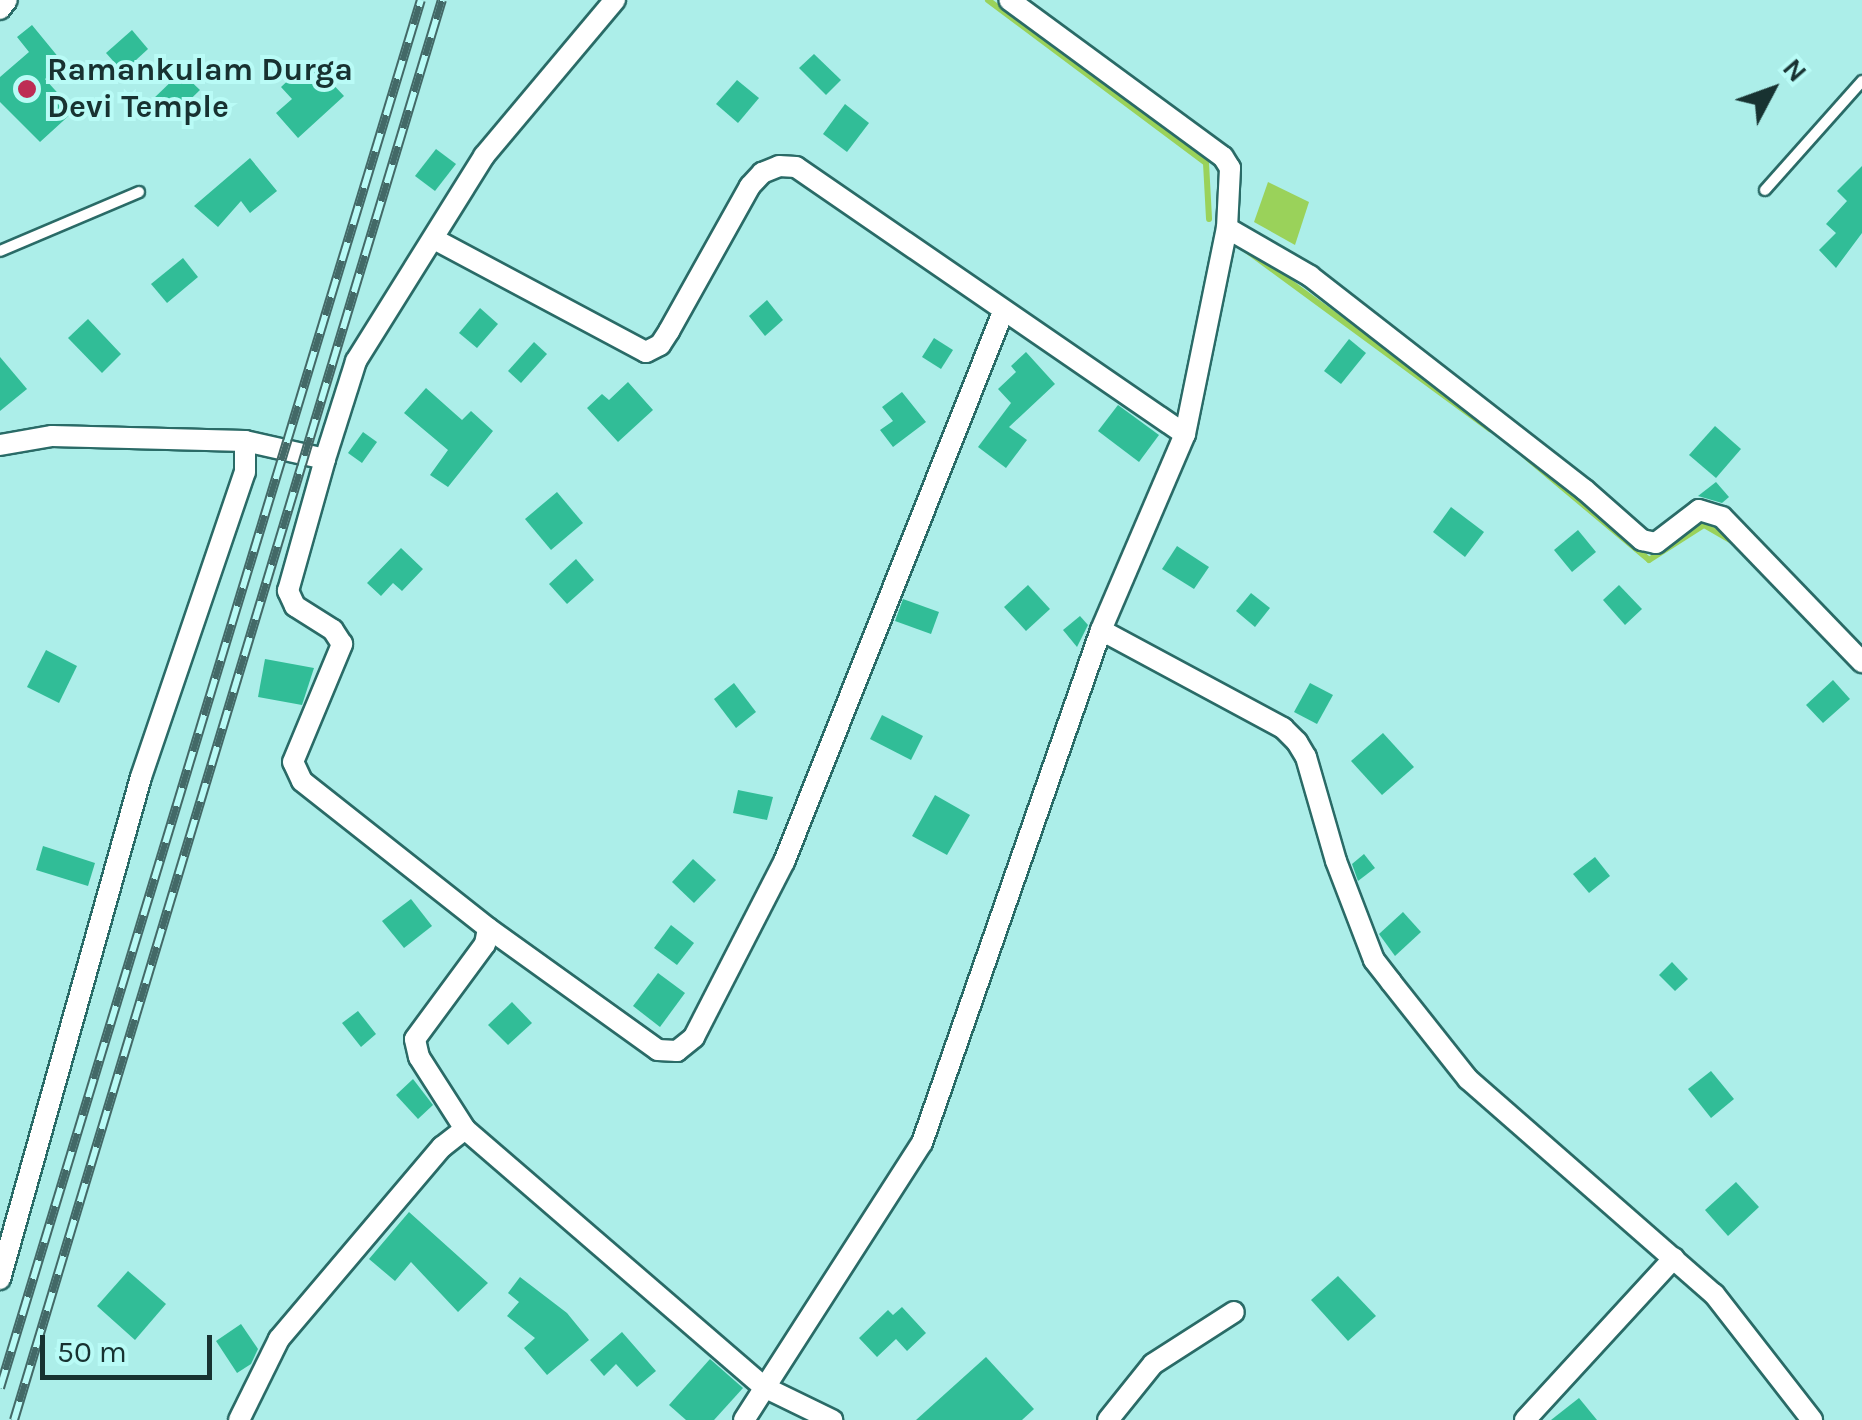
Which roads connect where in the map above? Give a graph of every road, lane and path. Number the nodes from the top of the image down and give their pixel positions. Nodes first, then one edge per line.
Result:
1 (7, 0) edge
2 (615, 0) edge
3 (1009, 0) edge
4 (0, 9) edge
5 (1862, 81) edge
6 (1765, 190) dead end
7 (138, 192) dead end
8 (1227, 228) junction
9 (434, 239) junction
10 (0, 251) edge
11 (1003, 312) junction
12 (1185, 434) junction
13 (245, 441) junction
14 (0, 445) edge
15 (326, 459) junction
16 (1100, 630) junction
17 (1862, 662) edge
18 (488, 928) junction
19 (466, 1129) junction
20 (1674, 1258) junction
21 (0, 1279) edge
22 (1234, 1312) dead end
23 (764, 1387) junction
24 (239, 1420) edge
25 (744, 1420) edge
26 (832, 1420) edge
27 (1108, 1420) edge
28 (1526, 1420) edge
29 (1812, 1420) edge

1 - 4 street
2 - 9 street
3 - 8 street
5 - 6 lane
7 - 10 lane
8 - 12 street
8 - 17 street
9 - 11 street
9 - 15 street
11 - 12 street
11 - 18 street
12 - 16 street
13 - 14 street
13 - 15 street
13 - 21 street
15 - 18 street
16 - 20 street
16 - 23 street
18 - 19 street
19 - 23 street
19 - 24 street
20 - 28 street
20 - 29 street
22 - 27 street
23 - 25 street
23 - 26 street

